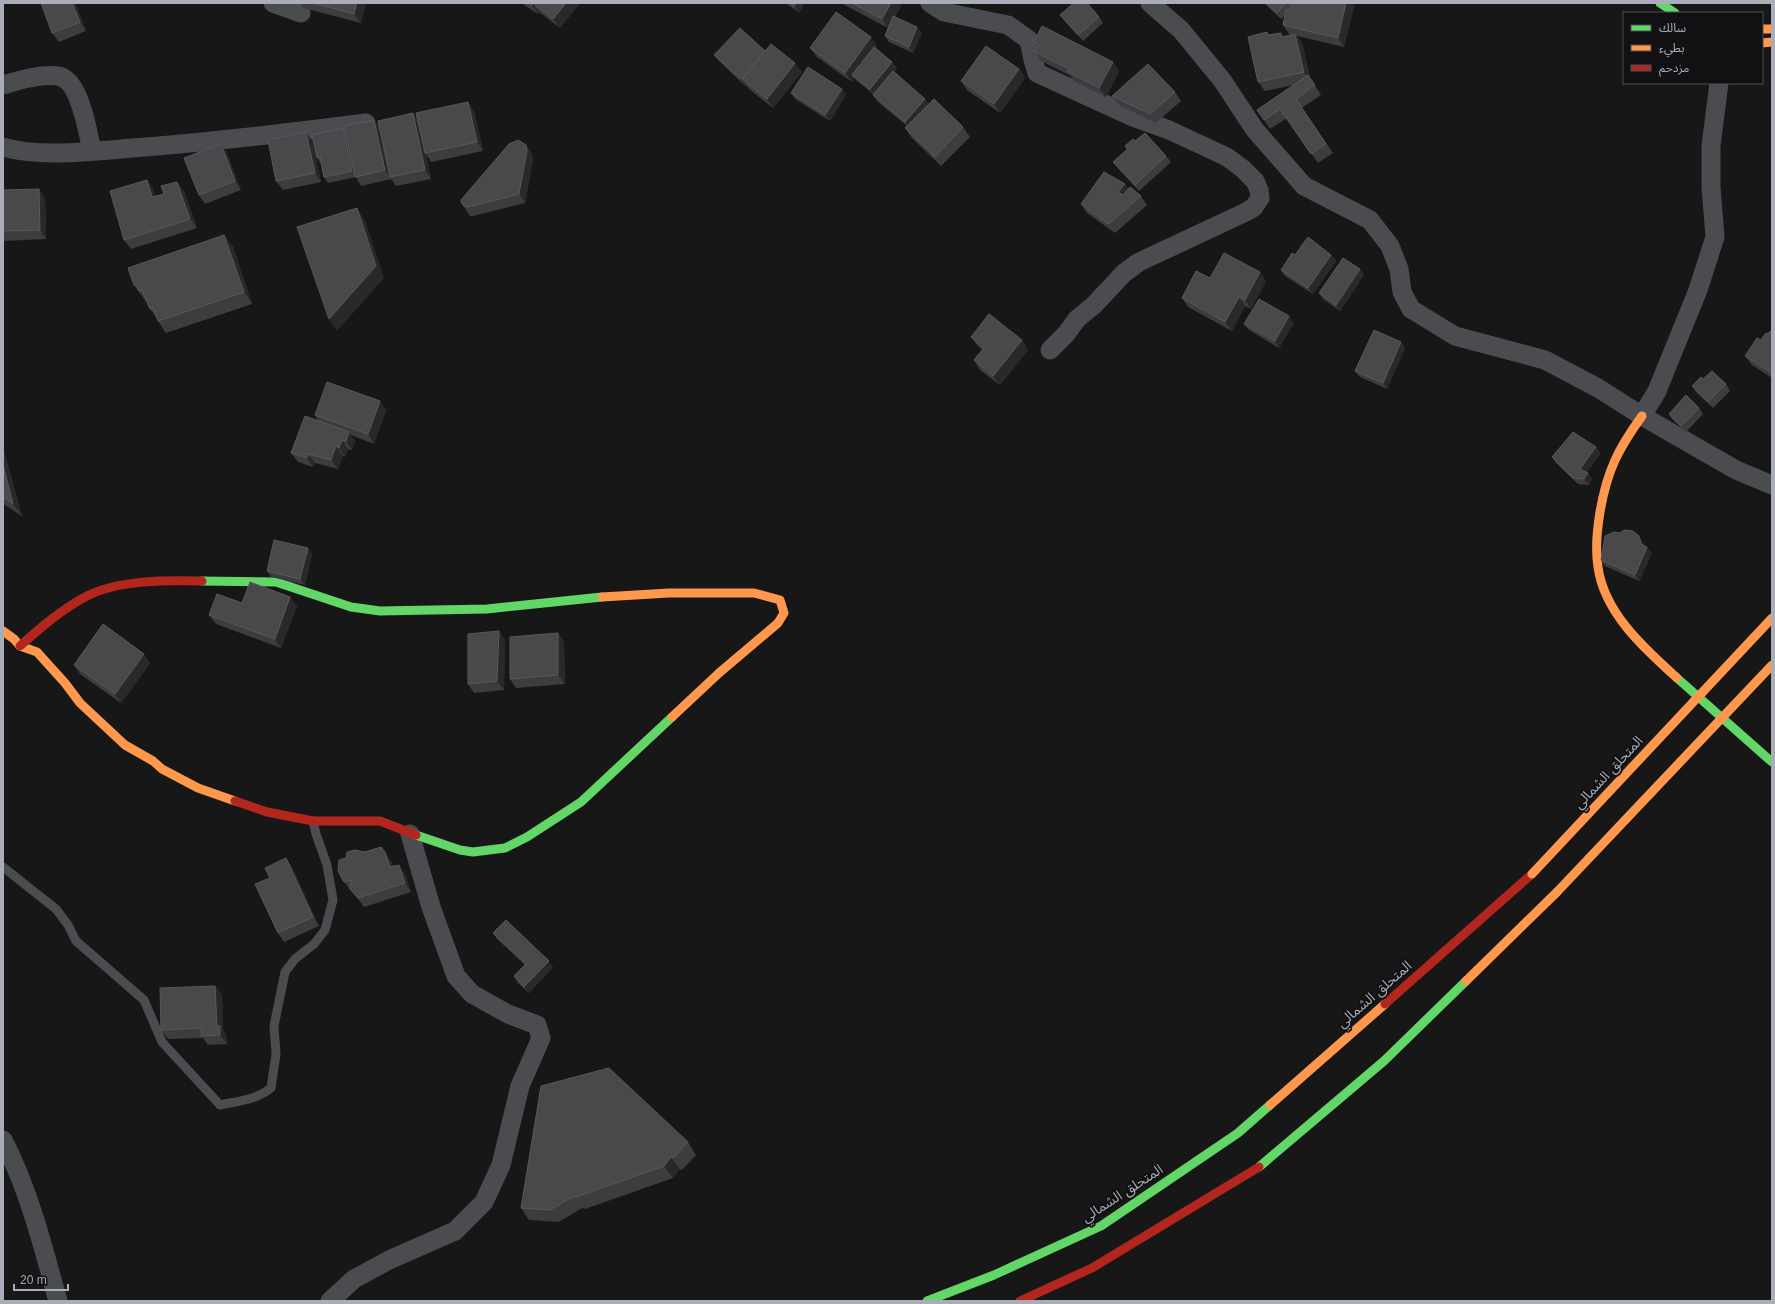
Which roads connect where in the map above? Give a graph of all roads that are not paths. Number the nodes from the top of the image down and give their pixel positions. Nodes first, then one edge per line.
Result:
1 (273, 3) edge
2 (930, 3) edge
3 (1150, 3) edge
4 (1660, 3) edge
5 (1674, 12) edge
6 (301, 13) dead end
7 (1719, 84) edge
8 (3, 85) edge
9 (366, 123) edge
10 (3, 147) edge
11 (92, 152) junction
12 (1050, 350) dead end
13 (1642, 416) junction
14 (1772, 486) edge
15 (1772, 618) edge
16 (3, 631) edge
17 (20, 646) junction
18 (1772, 665) edge
19 (1772, 762) edge
20 (313, 821) junction
21 (410, 834) junction
22 (3, 867) edge
23 (3, 1140) edge
24 (58, 1301) edge
25 (330, 1301) edge
26 (927, 1301) edge
27 (1020, 1301) edge

1 - 6 street
2 - 12 street
3 - 13 street
4 - 5 main road
7 - 13 street
8 - 11 street
9 - 11 street
10 - 11 street
13 - 14 street
13 - 19 main road
15 - 26 main road, المتحلق الشمالي, bridge
16 - 17 main road
17 - 20 main road
17 - 21 main road
18 - 27 main road, bridge
20 - 21 main road
20 - 22 lane
21 - 25 street
23 - 24 street

